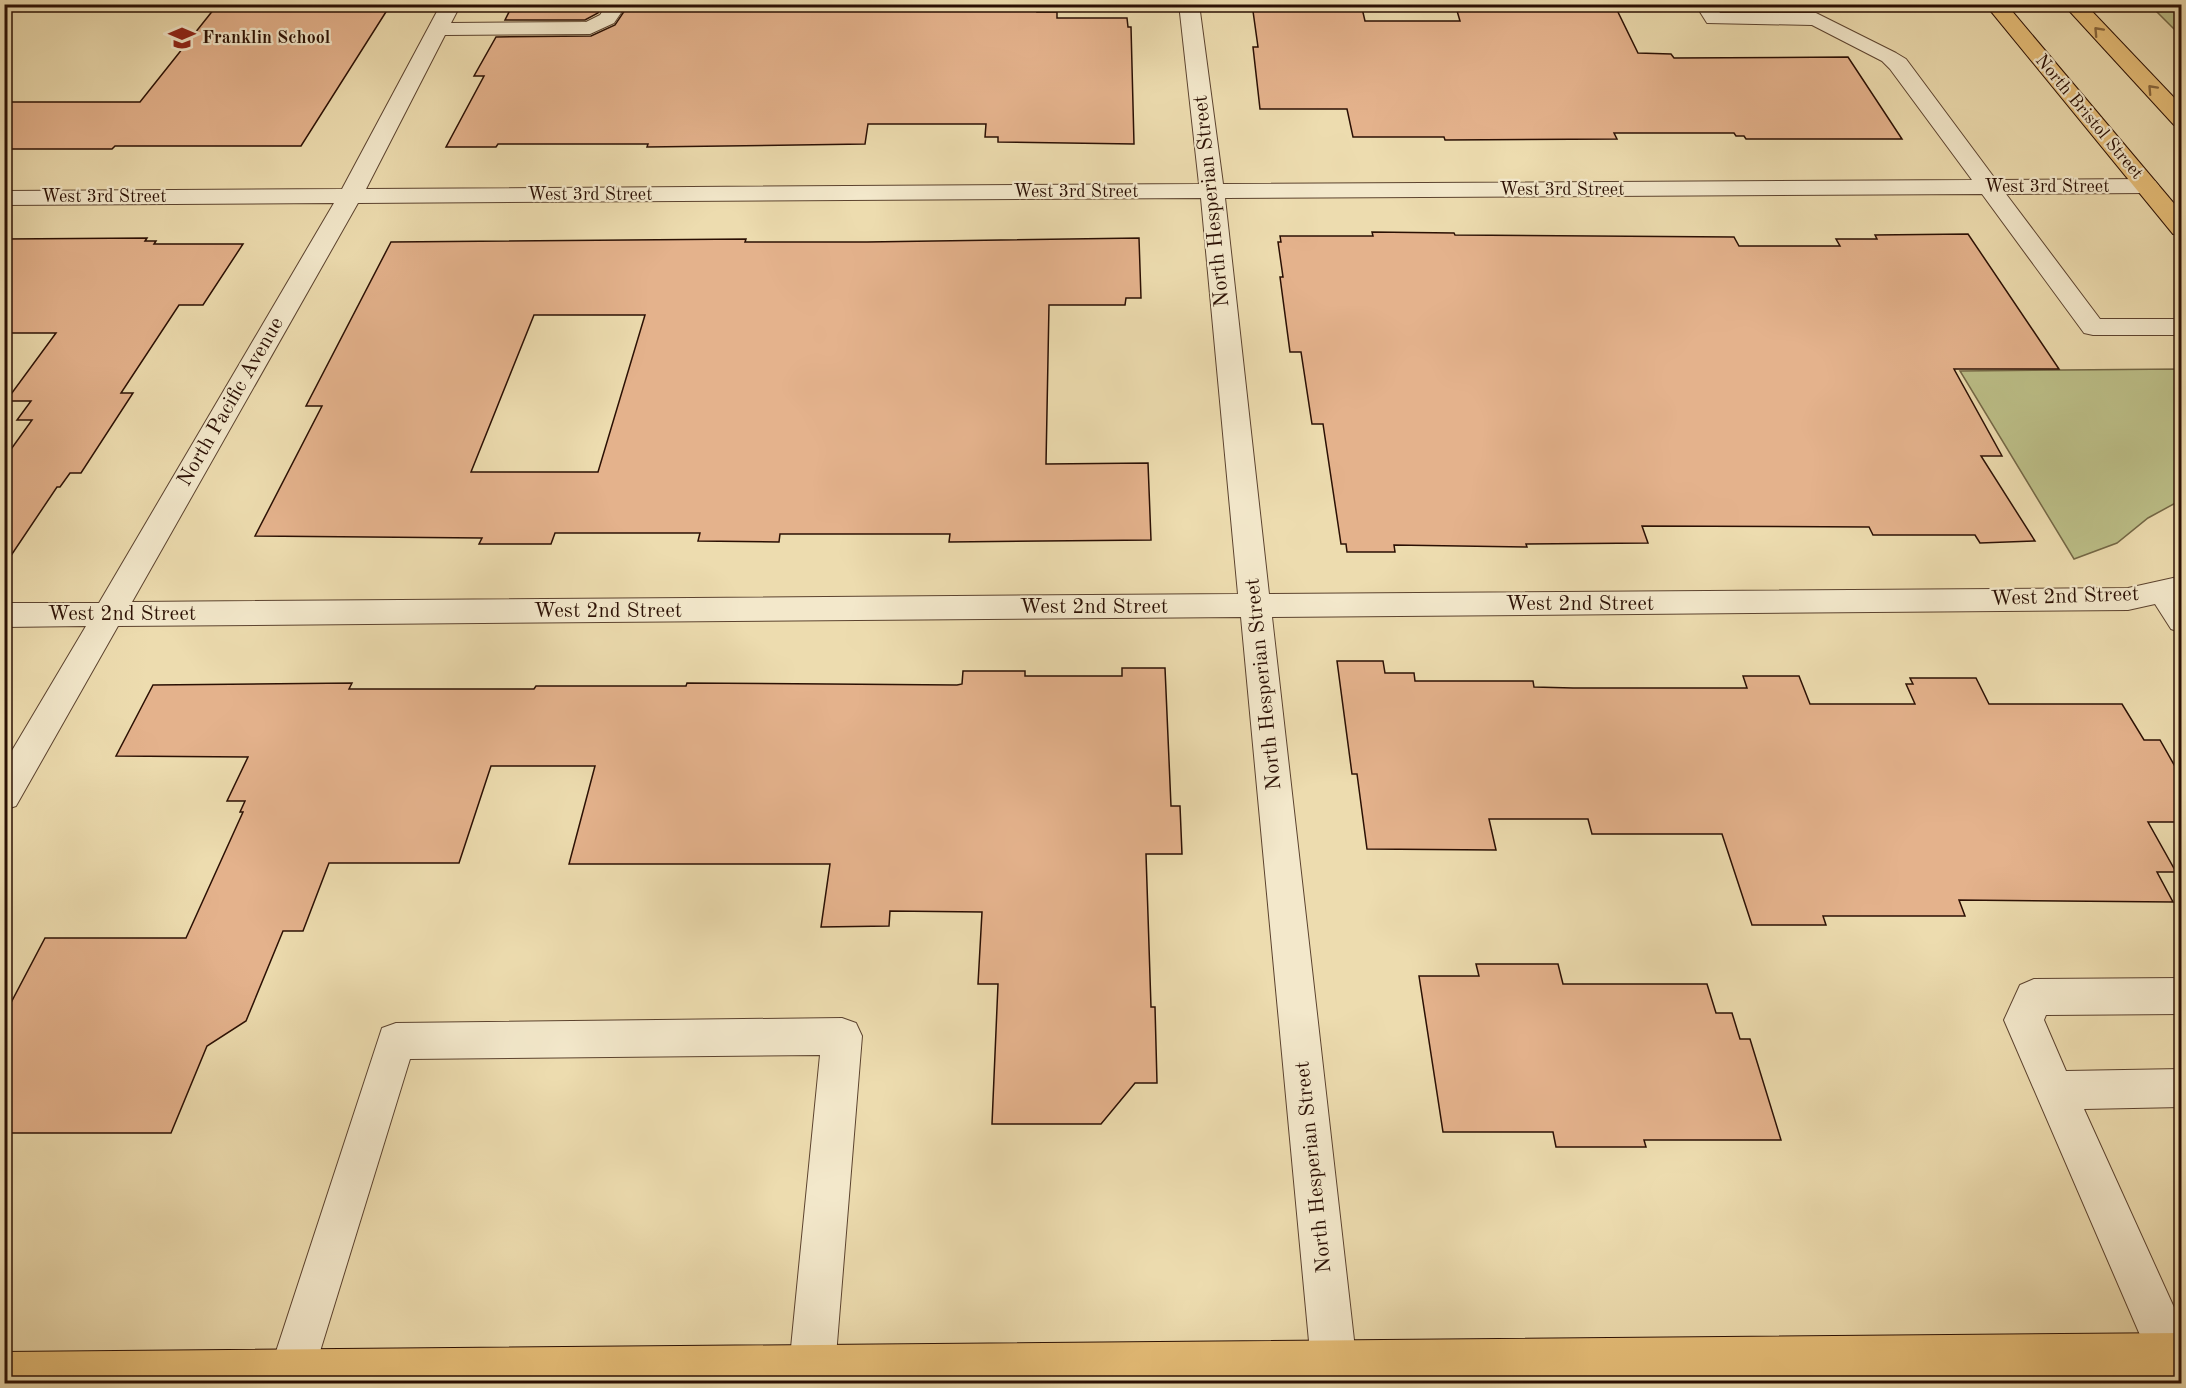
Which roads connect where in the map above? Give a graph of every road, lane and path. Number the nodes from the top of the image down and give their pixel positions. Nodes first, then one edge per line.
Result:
1 (451, 4) edge
2 (617, 4) edge
3 (1189, 4) edge
4 (1705, 4) edge
5 (1995, 4) edge
6 (2073, 4) edge
7 (438, 29) junction
8 (2181, 120) edge
9 (2146, 186) junction
10 (1990, 187) junction
11 (1212, 192) junction
12 (350, 196) junction
13 (4, 198) edge
14 (2181, 229) edge
15 (2181, 327) edge
16 (2172, 589) edge
17 (1256, 606) junction
18 (109, 614) junction
19 (4, 615) edge
20 (2181, 621) edge
21 (4, 796) edge
22 (2181, 996) edge
23 (2181, 1088) edge
24 (2055, 1090) junction
25 (2177, 1356) edge
26 (812, 1368) junction
27 (292, 1373) junction
28 (1335, 1373) edge
29 (4, 1375) edge
30 (555, 1377) edge

1 - 7 street, North Pacific Avenue
2 - 7 street
3 - 11 street, North Hesperian Street
4 - 10 street
5 - 9 main road, North Bristol Street
8 -> 6 main road
7 - 12 street, North Pacific Avenue
9 - 10 street, West 3rd Street
9 - 14 main road, North Bristol Street
10 - 11 street, West 3rd Street
10 - 15 street
11 - 12 street, West 3rd Street
11 - 17 street, North Hesperian Street
12 - 13 street, West 3rd Street
12 - 18 street, North Pacific Avenue
16 - 17 street, West 2nd Street
16 - 20 street
17 - 18 street, West 2nd Street
17 - 28 street, North Hesperian Street
18 - 19 street, West 2nd Street
18 - 21 street, North Pacific Avenue
22 - 24 street
23 - 24 street
24 - 25 street
25 - 28 main road
26 - 27 street
26 - 28 main road
26 - 30 main road
27 - 29 main road
27 - 30 main road

